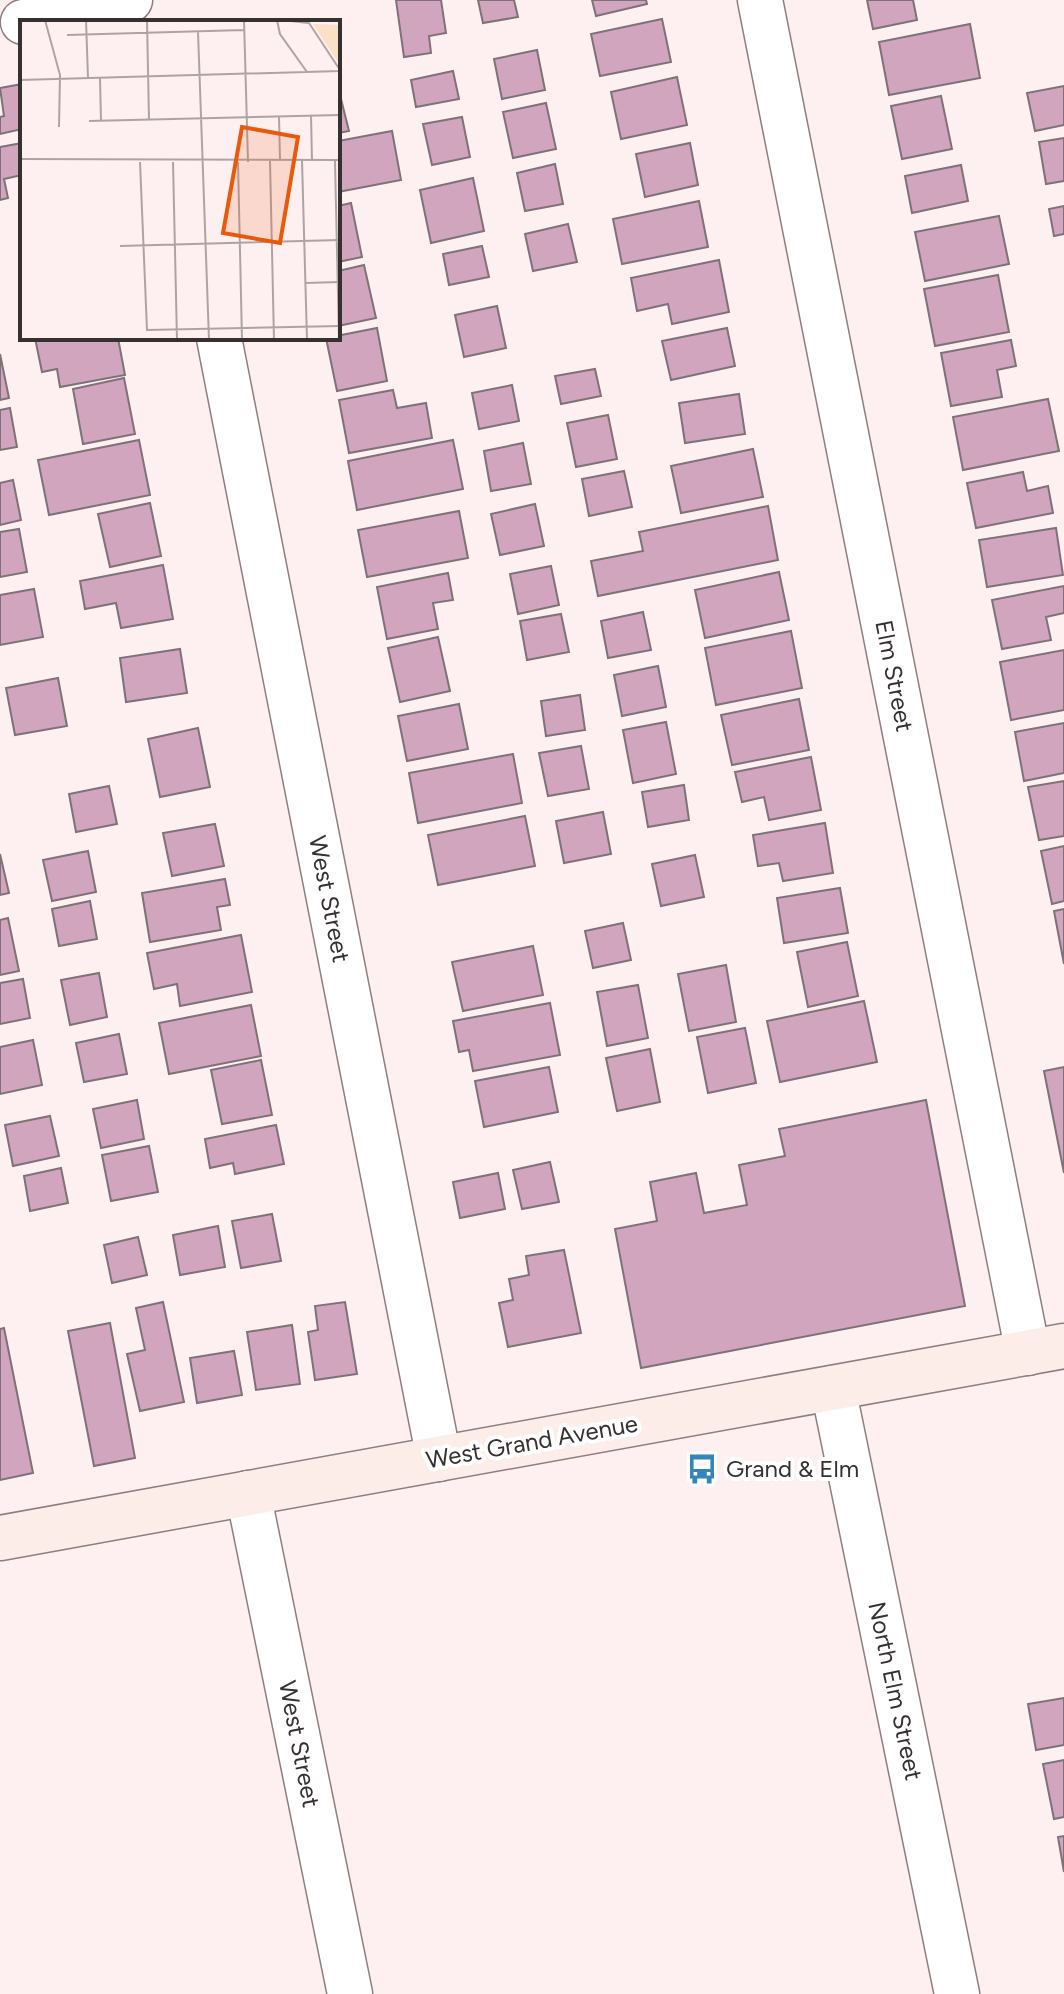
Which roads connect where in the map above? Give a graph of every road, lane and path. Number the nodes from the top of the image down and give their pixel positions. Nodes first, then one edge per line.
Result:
1 (130, 0) edge
2 (152, 0) edge
3 (760, 0) edge
4 (32, 20) edge
5 (157, 20) edge
6 (20, 22) edge
7 (0, 27) edge
8 (219, 340) edge
9 (1046, 1349) edge
10 (833, 1388) junction
11 (439, 1459) junction
12 (248, 1493) junction
13 (0, 1538) edge
14 (350, 1994) edge
15 (957, 1994) edge

1 - 4 street
2 - 5 street
3 - 9 street, Elm Street
6 - 7 street
8 - 11 street, West Street
9 - 10 main road, West Grand Avenue
10 - 11 main road, West Grand Avenue
10 - 15 street, North Elm Street
11 - 12 main road, West Grand Avenue
12 - 13 main road, West Grand Avenue
12 - 14 street, West Street

